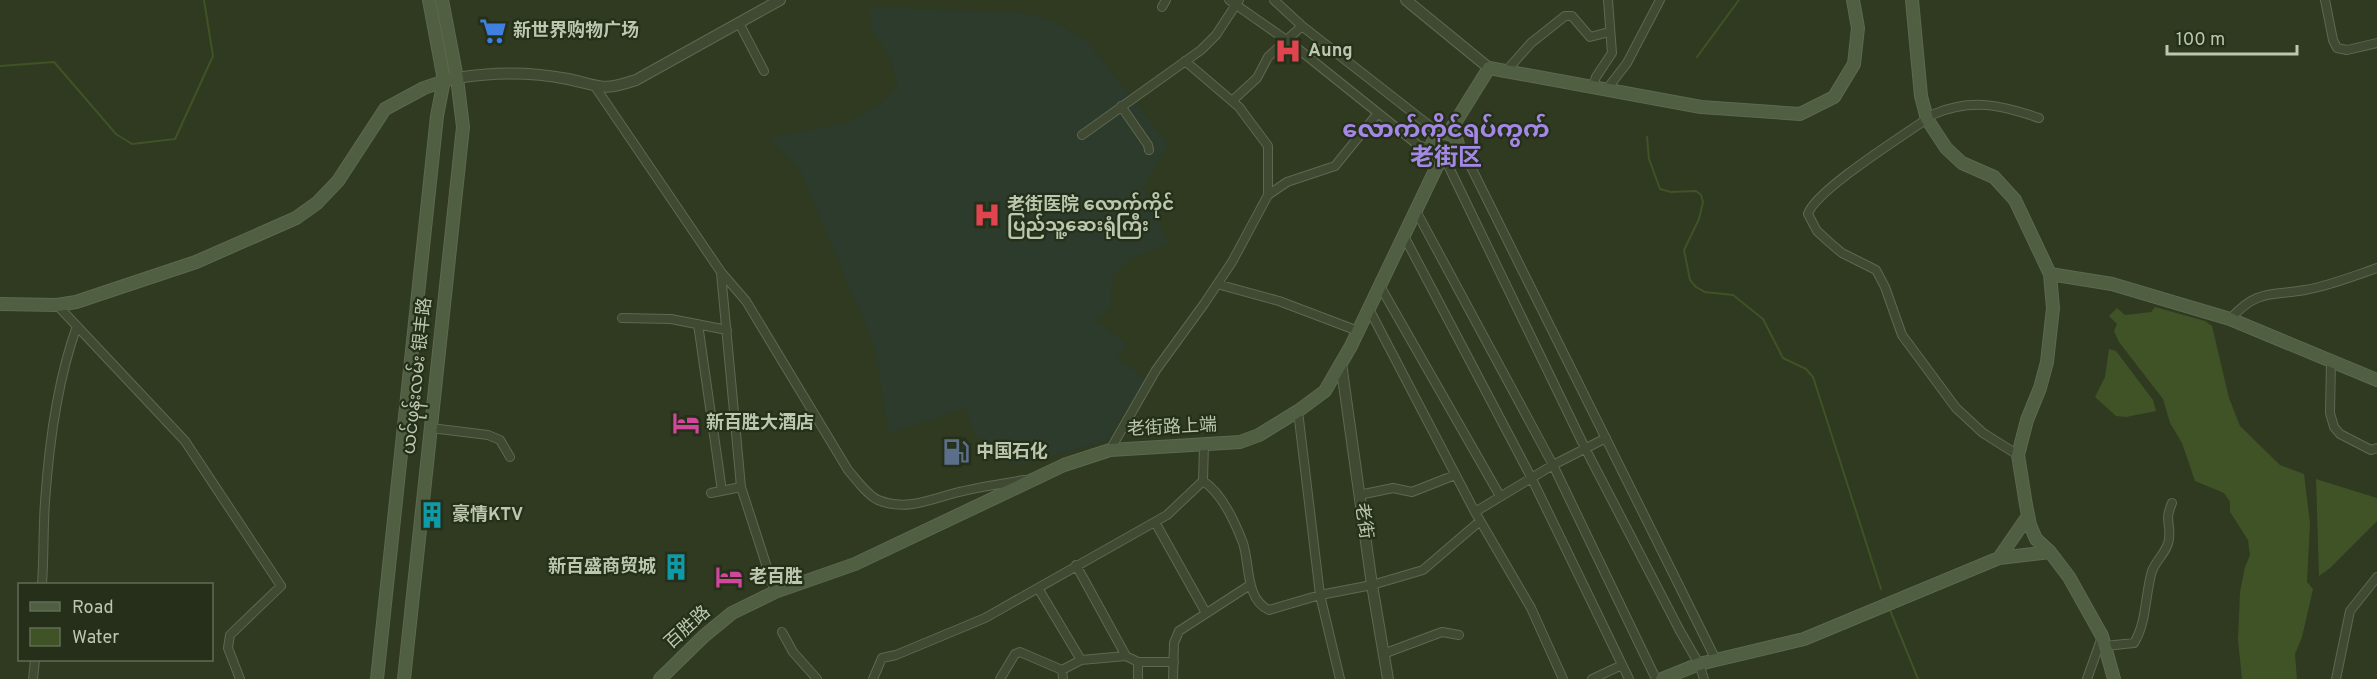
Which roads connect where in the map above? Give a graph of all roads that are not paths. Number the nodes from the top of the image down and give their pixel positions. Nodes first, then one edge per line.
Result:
1 (429, 0) edge
2 (442, 0) edge
3 (780, 0) edge
4 (1274, 0) edge
5 (1608, 0) edge
6 (1660, 0) edge
7 (1853, 0) edge
8 (1912, 0) edge
9 (2325, 0) edge
10 (1235, 2) edge
11 (1413, 2) edge
12 (739, 23) junction
13 (1302, 26) junction
14 (1609, 32) junction
15 (1285, 39) junction
16 (2377, 43) edge
17 (1185, 62) junction
18 (1489, 68) junction
19 (1507, 70) junction
20 (764, 71) dead end
21 (451, 79) junction
22 (1593, 87) junction
23 (596, 88) junction
24 (1607, 89) junction
25 (1232, 101) junction
26 (1120, 106) junction
27 (1378, 113) junction
28 (2039, 118) dead end
29 (1927, 119) junction
30 (1444, 134) junction
31 (1082, 135) dead end
32 (1458, 147) junction
33 (1149, 150) dead end
34 (1440, 156) junction
35 (1268, 195) junction
36 (1416, 211) junction
37 (1404, 236) junction
38 (2377, 268) edge
39 (721, 272) junction
40 (2050, 274) junction
41 (1217, 284) junction
42 (1380, 286) junction
43 (0, 304) edge
44 (57, 305) junction
45 (1369, 309) junction
46 (622, 318) dead end
47 (2230, 319) junction
48 (698, 324) junction
49 (77, 326) junction
50 (727, 330) junction
51 (1358, 331) junction
52 (2331, 361) junction
53 (1341, 363) junction
54 (2377, 380) edge
55 (1298, 411) junction
56 (431, 428) junction
57 (1606, 438) junction
58 (1204, 444) junction
59 (1585, 448) junction
60 (2377, 448) edge
61 (1110, 450) junction
62 (2018, 454) junction
63 (510, 457) dead end
64 (1552, 465) junction
65 (1455, 475) junction
66 (1038, 477) junction
67 (1532, 477) junction
68 (1203, 481) junction
69 (741, 486) junction
70 (722, 491) junction
71 (711, 494) dead end
72 (1359, 495) junction
73 (1500, 496) junction
74 (2172, 503) dead end
75 (1475, 512) junction
76 (2028, 516) junction
77 (1480, 521) junction
78 (1155, 522) junction
79 (2049, 552) junction
80 (1999, 558) junction
81 (1077, 566) junction
82 (2377, 577) edge
83 (42, 583) edge
84 (1250, 585) junction
85 (1372, 585) junction
86 (1038, 588) junction
87 (775, 592) junction
88 (1320, 596) junction
89 (1206, 613) junction
90 (782, 632) dead end
91 (1459, 635) dead end
92 (2103, 641) junction
93 (1383, 654) junction
94 (1126, 656) junction
95 (1081, 660) junction
96 (1716, 660) junction
97 (34, 661) edge
98 (1138, 662) junction
99 (1174, 662) junction
100 (1700, 664) junction
101 (1622, 665) junction
102 (1062, 674) edge
103 (33, 679) edge
104 (240, 679) edge
105 (378, 679) edge
106 (404, 679) edge
107 (660, 679) edge
108 (817, 679) edge
109 (873, 679) edge
110 (1000, 679) edge
111 (1138, 679) edge
112 (1173, 679) edge
113 (1340, 679) edge
114 (1388, 679) edge
115 (1563, 679) edge
116 (1592, 679) edge
117 (1629, 679) edge
118 (1656, 679) edge
119 (1662, 679) edge
120 (1704, 679) edge
121 (2087, 679) edge
122 (2114, 679) edge
123 (2336, 679) edge

1 - 21 main road
2 - 21 main road
3 - 12 street
4 - 13 street
5 - 14 street
6 - 24 street
7 - 24 main road
8 - 29 main road
9 - 16 street
10 - 15 street
10 - 17 street
11 - 18 street
12 - 20 street
12 - 23 street
13 - 15 street
13 - 30 street
14 - 19 street
14 - 22 street
15 - 25 street
15 - 27 street
17 - 25 street
17 - 26 street
18 - 19 main road
18 - 30 main road
19 - 22 main road
21 - 23 street
21 - 44 main road
21 - 56 main road, ယင်ဖုန်းလမ်း 银丰路
21 - 105 main road, ယင်ဖုန်းလမ်း 银丰路
22 - 24 main road
23 - 39 street
25 - 35 street
26 - 31 street
26 - 33 street
27 - 34 street
27 - 35 street
28 - 29 street
29 - 40 main road
29 - 62 street
30 - 32 main road
30 - 34 main road
32 - 34 main road
32 - 57 street
34 - 36 main road, 老街路上端
34 - 59 street
35 - 41 street
36 - 37 main road, 老街路上端
36 - 64 street
37 - 42 main road, 老街路上端
37 - 67 street
38 - 47 street
39 - 50 street
39 - 66 street
40 - 47 main road
40 - 62 main road
41 - 51 street
41 - 61 street
42 - 45 main road, 老街路上端
42 - 73 street
43 - 44 main road
44 - 49 street
45 - 51 main road, 老街路上端
45 - 65 street
46 - 48 street
47 - 52 main road
48 - 50 street
48 - 70 street
49 - 83 street
49 - 104 street
50 - 69 street
51 - 53 main road, 老街路上端
52 - 54 main road
52 - 60 street
53 - 55 main road, 老街路上端
53 - 72 street, 老街
55 - 58 main road, 老街路上端
55 - 88 street
56 - 63 street
56 - 106 main road, ယင်ဖုန်းလမ်း 银丰路
57 - 59 street
57 - 96 street
58 - 61 main road, 老街路上端
58 - 68 street
59 - 64 street
59 - 100 street
61 - 66 main road, 老街路上端
62 - 76 main road
64 - 67 street
64 - 118 street
65 - 72 street
65 - 75 street
66 - 87 main road, 老街路上端
67 - 73 street
67 - 101 street
68 - 78 street
68 - 84 street
69 - 70 street
69 - 87 street
70 - 71 street
72 - 85 street, 老街
73 - 75 street
74 - 92 street
75 - 77 street
76 - 79 main road
76 - 80 main road
77 - 85 street
77 - 115 street
78 - 81 street
78 - 89 street
79 - 80 main road
79 - 92 main road
80 - 96 main road
81 - 86 street
81 - 94 street
82 - 123 street
84 - 88 street
84 - 89 street
85 - 88 street
85 - 93 street, 老街
86 - 95 street
86 - 109 street
87 - 107 main road, 百胜路
88 - 113 street
89 - 99 street
90 - 108 street
91 - 93 street
92 - 121 street
92 - 122 main road
93 - 114 street, 老街
94 - 95 street
94 - 98 street
95 - 102 street
96 - 100 main road
97 - 103 street
98 - 99 street
98 - 111 street
99 - 112 street
100 - 119 main road
100 - 120 street
101 - 116 street
101 - 117 street
102 - 110 street

